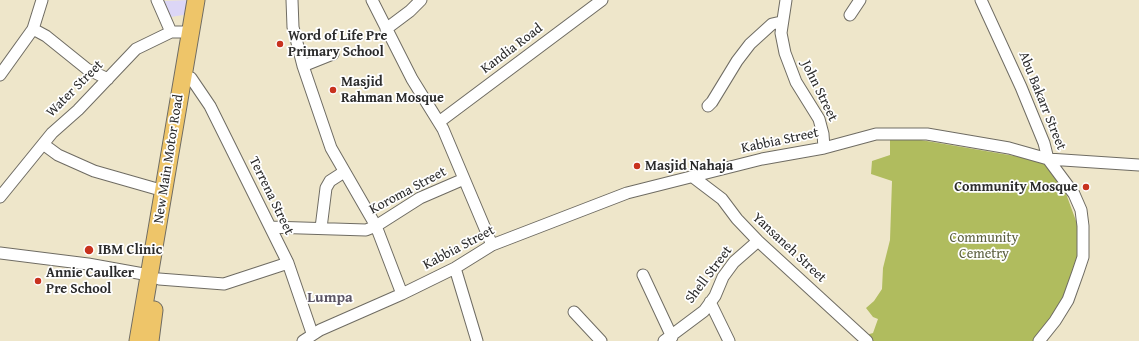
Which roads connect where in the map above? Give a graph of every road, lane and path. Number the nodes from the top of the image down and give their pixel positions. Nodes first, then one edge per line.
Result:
1 (42, 0) edge
2 (157, 0) edge
3 (196, 0) edge
4 (204, 0) edge
5 (292, 0) edge
6 (372, 0) edge
7 (421, 0) edge
8 (602, 0) edge
9 (786, 0) edge
10 (860, 0) edge
11 (981, 0) edge
12 (850, 15) dead end
13 (781, 22) junction
14 (33, 29) junction
15 (386, 29) junction
16 (171, 32) junction
17 (189, 32) junction
18 (333, 54) dead end
19 (303, 66) junction
20 (0, 75) edge
21 (191, 78) junction
22 (108, 79) junction
23 (708, 106) dead end
24 (439, 122) junction
25 (43, 144) junction
26 (824, 148) junction
27 (1048, 159) junction
28 (1139, 165) edge
29 (344, 172) junction
30 (693, 177) junction
31 (464, 178) junction
32 (164, 190) junction
33 (0, 197) edge
34 (376, 226) junction
35 (270, 227) junction
36 (321, 228) junction
37 (758, 241) junction
38 (492, 245) junction
39 (0, 253) edge
40 (288, 263) junction
41 (455, 268) junction
42 (643, 275) dead end
43 (154, 277) junction
44 (402, 294) junction
45 (710, 302) junction
46 (574, 312) dead end
47 (312, 334) junction
48 (668, 339) edge
49 (138, 341) edge
50 (150, 341) edge
51 (303, 341) edge
52 (477, 341) edge
53 (601, 341) edge
54 (729, 341) edge
55 (867, 341) edge
56 (1039, 341) edge

1 - 14 street
2 - 16 street
3 - 17 highway, New Main Motor Road
4 - 21 highway, New Main Motor Road
5 - 19 street
6 - 15 street
7 - 15 street
8 - 24 street, Kandia Road
9 - 13 street, John Street
10 - 12 street
11 - 27 street, Abu Bakarr Street
13 - 23 street
13 - 26 street, John Street
14 - 20 street
14 - 22 street
15 - 24 street
16 - 17 street, Water Street
16 - 22 street, Water Street
17 - 32 highway, New Main Motor Road
18 - 19 street
19 - 29 street
21 - 35 street, Terrena Street
21 - 43 highway, New Main Motor Road
22 - 25 street, Water Street
24 - 31 street
25 - 32 street
25 - 33 street, Water Street
26 - 27 street, Kabbia Street
26 - 30 street, Kabbia Street
27 - 28 street, Kabbia Street
27 - 56 street, Abu Bakarr Street
29 - 34 street
29 - 36 street
30 - 37 street, Yansaneh Street
30 - 38 street, Kabbia Street
31 - 34 street, Koroma Street
31 - 38 street
32 - 43 highway, New Main Motor Road
34 - 36 street, Koroma Street
34 - 44 street
35 - 36 street, Koroma Street
35 - 40 street, Terrena Street
37 - 45 street, Shell Street
37 - 55 street, Yansaneh Street
38 - 41 street, Kabbia Street
39 - 43 street
40 - 43 street
40 - 47 street, Terrena Street
41 - 44 street, Kabbia Street
41 - 52 street
42 - 48 street
43 - 49 highway, New Main Motor Road
43 - 50 highway, New Main Motor Road
44 - 47 street, Kabbia Street
45 - 48 street, Shell Street
45 - 54 street
46 - 53 street
47 - 51 street, Kabbia Street

